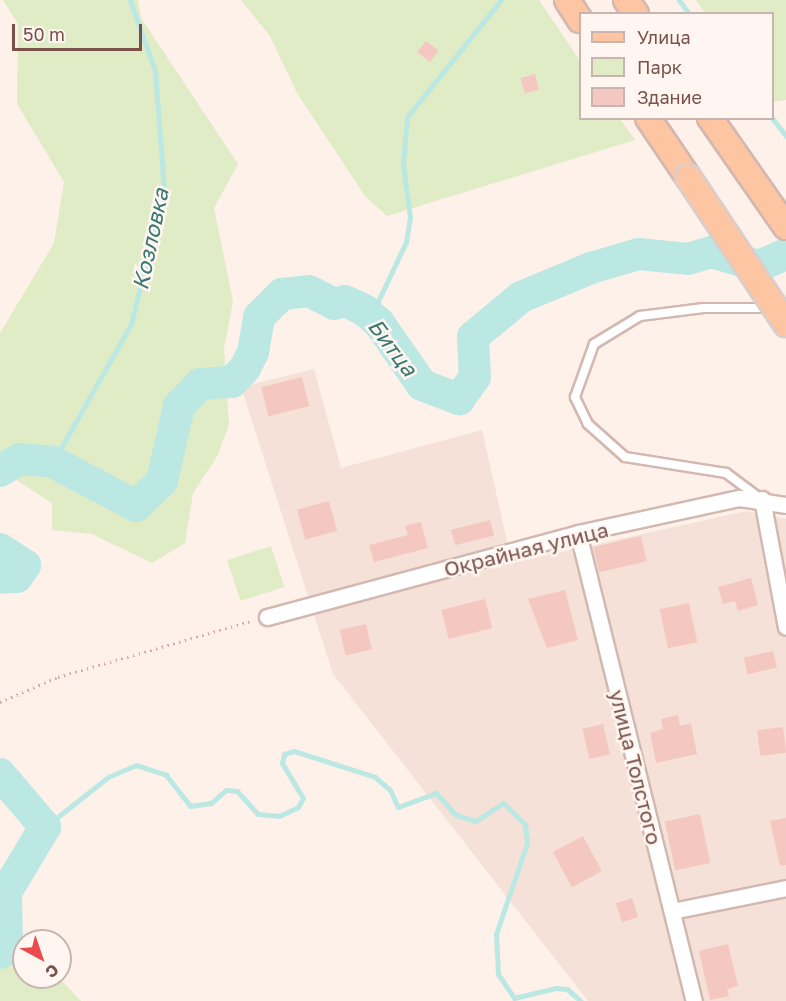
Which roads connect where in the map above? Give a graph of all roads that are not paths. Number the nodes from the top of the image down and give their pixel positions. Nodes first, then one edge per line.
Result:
1 (567, 0) edge
2 (579, 18) edge
3 (649, 120) edge
4 (711, 120) edge
5 (786, 227) edge
6 (786, 308) edge
7 (786, 324) edge
8 (762, 500) junction
9 (786, 505) edge
10 (578, 533) junction
11 (267, 617) road end
12 (786, 627) edge
13 (786, 888) edge
14 (672, 911) junction
15 (694, 1001) edge

1 - 2 main road
3 - 7 main road, bridge
4 - 5 main road
6 - 8 lane
8 - 9 street, Окрайная улица
8 - 10 street, Окрайная улица
8 - 12 street
10 - 11 street, Окрайная улица
10 - 14 street, улица Толстого
13 - 14 street
14 - 15 street, улица Толстого

